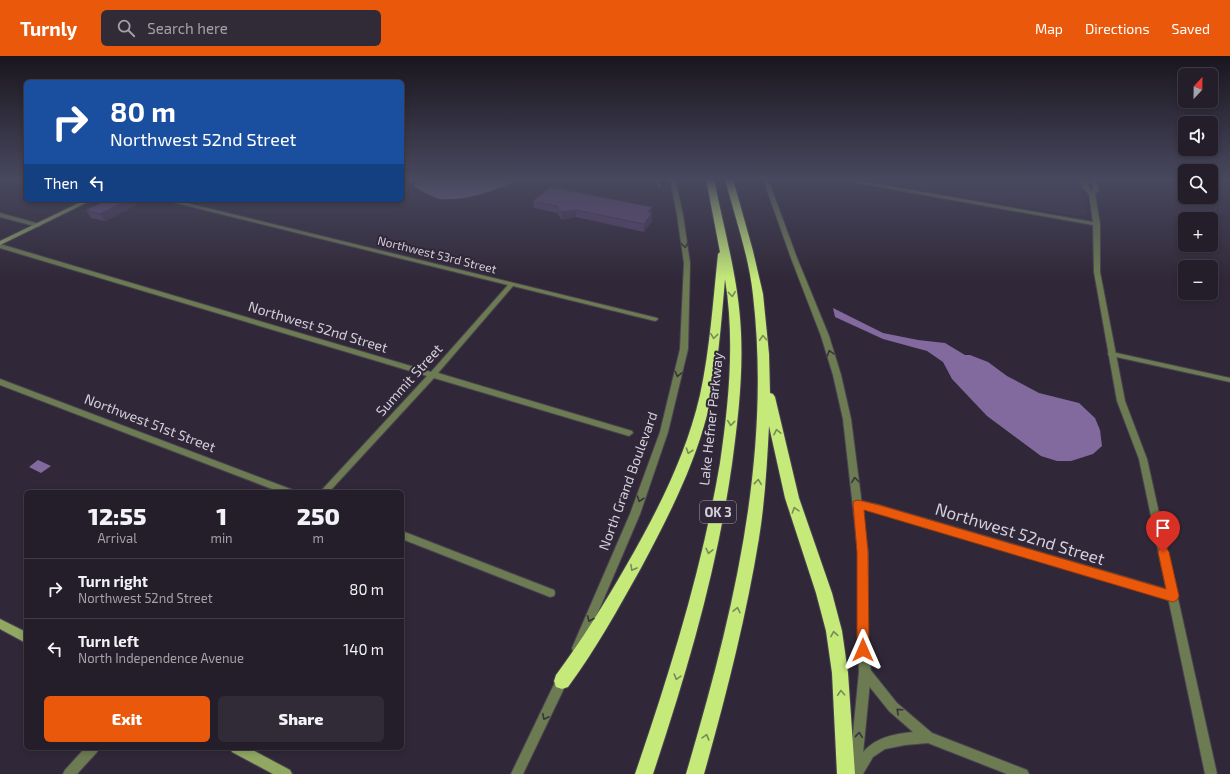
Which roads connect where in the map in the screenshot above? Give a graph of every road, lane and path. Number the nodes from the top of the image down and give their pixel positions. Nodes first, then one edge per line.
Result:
1 (63, 213) edge
2 (218, 213) edge
3 (679, 213) edge
4 (716, 213) edge
5 (738, 213) edge
6 (778, 213) edge
7 (1029, 213) edge
8 (1095, 213) edge
9 (0, 215) edge
10 (1097, 224) junction
11 (38, 225) junction
12 (724, 241) junction
13 (0, 245) edge
14 (512, 284) junction
15 (655, 319) dead end
16 (1112, 354) junction
17 (432, 375) junction
18 (764, 376) junction
19 (1230, 380) edge
20 (0, 382) edge
21 (629, 433) dead end
22 (285, 490) edge
23 (326, 490) edge
24 (858, 504) junction
25 (404, 536) edge
26 (550, 593) dead end
27 (1173, 596) junction
28 (0, 624) edge
29 (24, 637) edge
30 (865, 672) junction
31 (562, 681) junction
32 (928, 737) junction
33 (91, 750) edge
34 (240, 750) edge
35 (69, 774) edge
36 (286, 774) edge
37 (517, 774) edge
38 (644, 774) edge
39 (695, 774) edge
40 (846, 774) edge
41 (856, 774) edge
42 (1023, 774) edge
43 (1211, 774) edge

1 - 11 main road
2 - 14 street, Northwest 53rd Street
3 -> 31 street, North Grand Boulevard
4 - 12 highway, Lake Hefner Parkway / OK 3
18 -> 5 highway, OK 3
24 -> 6 street
7 - 10 street
8 - 10 street
9 - 11 street
10 - 16 street
11 - 13 main road
12 -> 31 highway
12 -> 38 highway, Lake Hefner Parkway / OK 3
13 - 17 street, Northwest 52nd Street
14 - 15 street, Northwest 53rd Street
14 - 17 street, Summit Street
16 - 19 street
16 - 27 street
17 - 21 street, Northwest 52nd Street
17 - 23 street, Summit Street
39 -> 18 highway, OK 3
40 -> 18 highway
20 - 22 street, Northwest 51st Street
24 - 27 street, Northwest 52nd Street
24 - 30 street
25 - 26 street
27 - 43 street
28 - 29 main road
32 -> 30 street
41 -> 30 street
31 -> 37 street, North Grand Boulevard
32 - 41 street
32 - 42 street
33 - 35 street
34 - 36 main road

